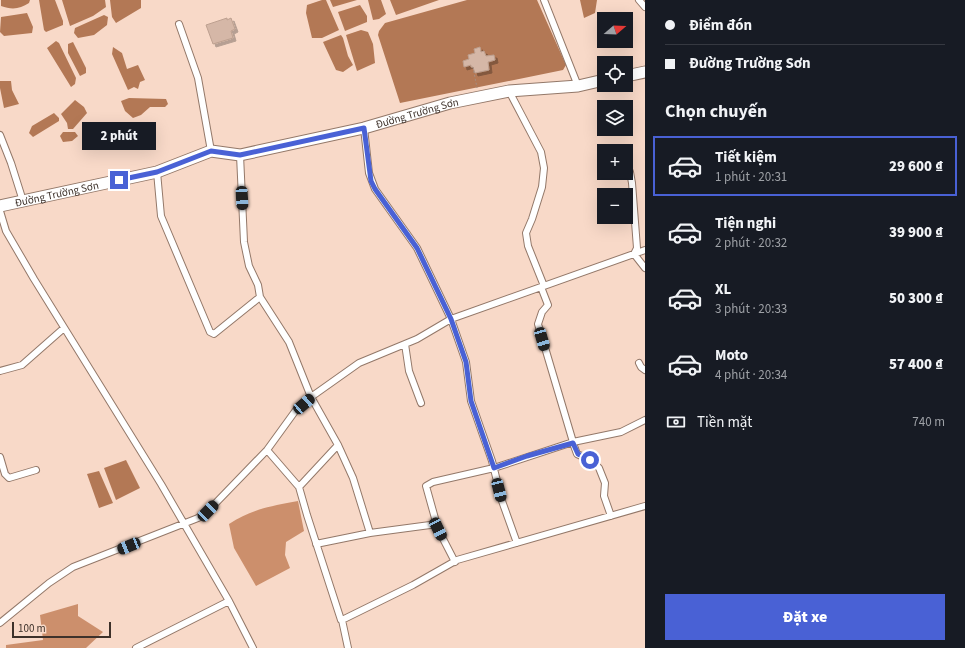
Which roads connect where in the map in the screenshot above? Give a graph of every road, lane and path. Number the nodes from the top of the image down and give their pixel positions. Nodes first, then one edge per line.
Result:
1 (544, 0) edge
2 (639, 0) edge
3 (645, 7) edge
4 (179, 24) dead end
5 (473, 67) dead end
6 (645, 72) edge
7 (633, 75) edge
8 (597, 82) edge
9 (578, 86) junction
10 (509, 91) junction
11 (479, 97) junction
12 (364, 128) junction
13 (0, 135) edge
14 (211, 151) junction
15 (240, 155) junction
16 (157, 172) junction
17 (631, 180) edge
18 (23, 201) junction
19 (0, 206) edge
20 (0, 211) edge
21 (645, 250) edge
22 (634, 254) junction
23 (645, 268) edge
24 (542, 286) junction
25 (260, 297) junction
26 (451, 319) junction
27 (64, 328) junction
28 (405, 344) junction
29 (639, 362) dead end
30 (645, 370) edge
31 (0, 371) edge
32 (311, 397) junction
33 (421, 403) dead end
34 (645, 420) edge
35 (573, 443) junction
36 (338, 445) junction
37 (267, 450) junction
38 (0, 457) edge
39 (494, 468) junction
40 (36, 470) dead end
41 (299, 487) junction
42 (645, 506) edge
43 (611, 516) junction
44 (437, 522) junction
45 (184, 524) junction
46 (370, 533) junction
47 (517, 543) junction
48 (316, 544) junction
49 (455, 562) junction
50 (229, 601) junction
51 (342, 620) junction
52 (0, 623) edge
53 (136, 648) edge
54 (253, 648) edge
55 (348, 648) edge

1 - 9 street
2 - 3 street
4 - 14 street
5 - 11 path
6 - 7 highway
8 - 9 highway, Đường Trường Sơn
9 - 10 highway, Đường Trường Sơn
10 - 11 highway, Đường Trường Sơn
10 - 24 street
11 - 12 highway, Đường Trường Sơn
12 - 15 highway, Đường Trường Sơn
12 - 26 street
13 - 18 street
14 - 15 highway, Đường Trường Sơn
14 - 16 highway, Đường Trường Sơn
15 - 25 street
16 - 18 highway, Đường Trường Sơn
16 - 25 street
17 - 22 street
18 - 19 highway, Đường Trường Sơn
20 - 27 street
21 - 22 street
22 - 23 street
22 - 24 street
24 - 26 street
24 - 35 street
25 - 32 street
26 - 28 street
26 - 39 street
27 - 31 street
27 - 45 street
28 - 32 street
28 - 33 street
29 - 30 street
32 - 36 street
32 - 37 street
34 - 35 street
35 - 39 street
35 - 43 street
36 - 41 street
36 - 46 street
37 - 41 street
37 - 45 street
38 - 40 street
39 - 44 street
39 - 47 street
41 - 48 street
42 - 43 street
43 - 47 street
44 - 46 street
44 - 49 street
45 - 50 street
45 - 52 street
46 - 48 street
47 - 49 street
48 - 51 street
49 - 51 street
50 - 53 street
50 - 54 street
51 - 55 street

